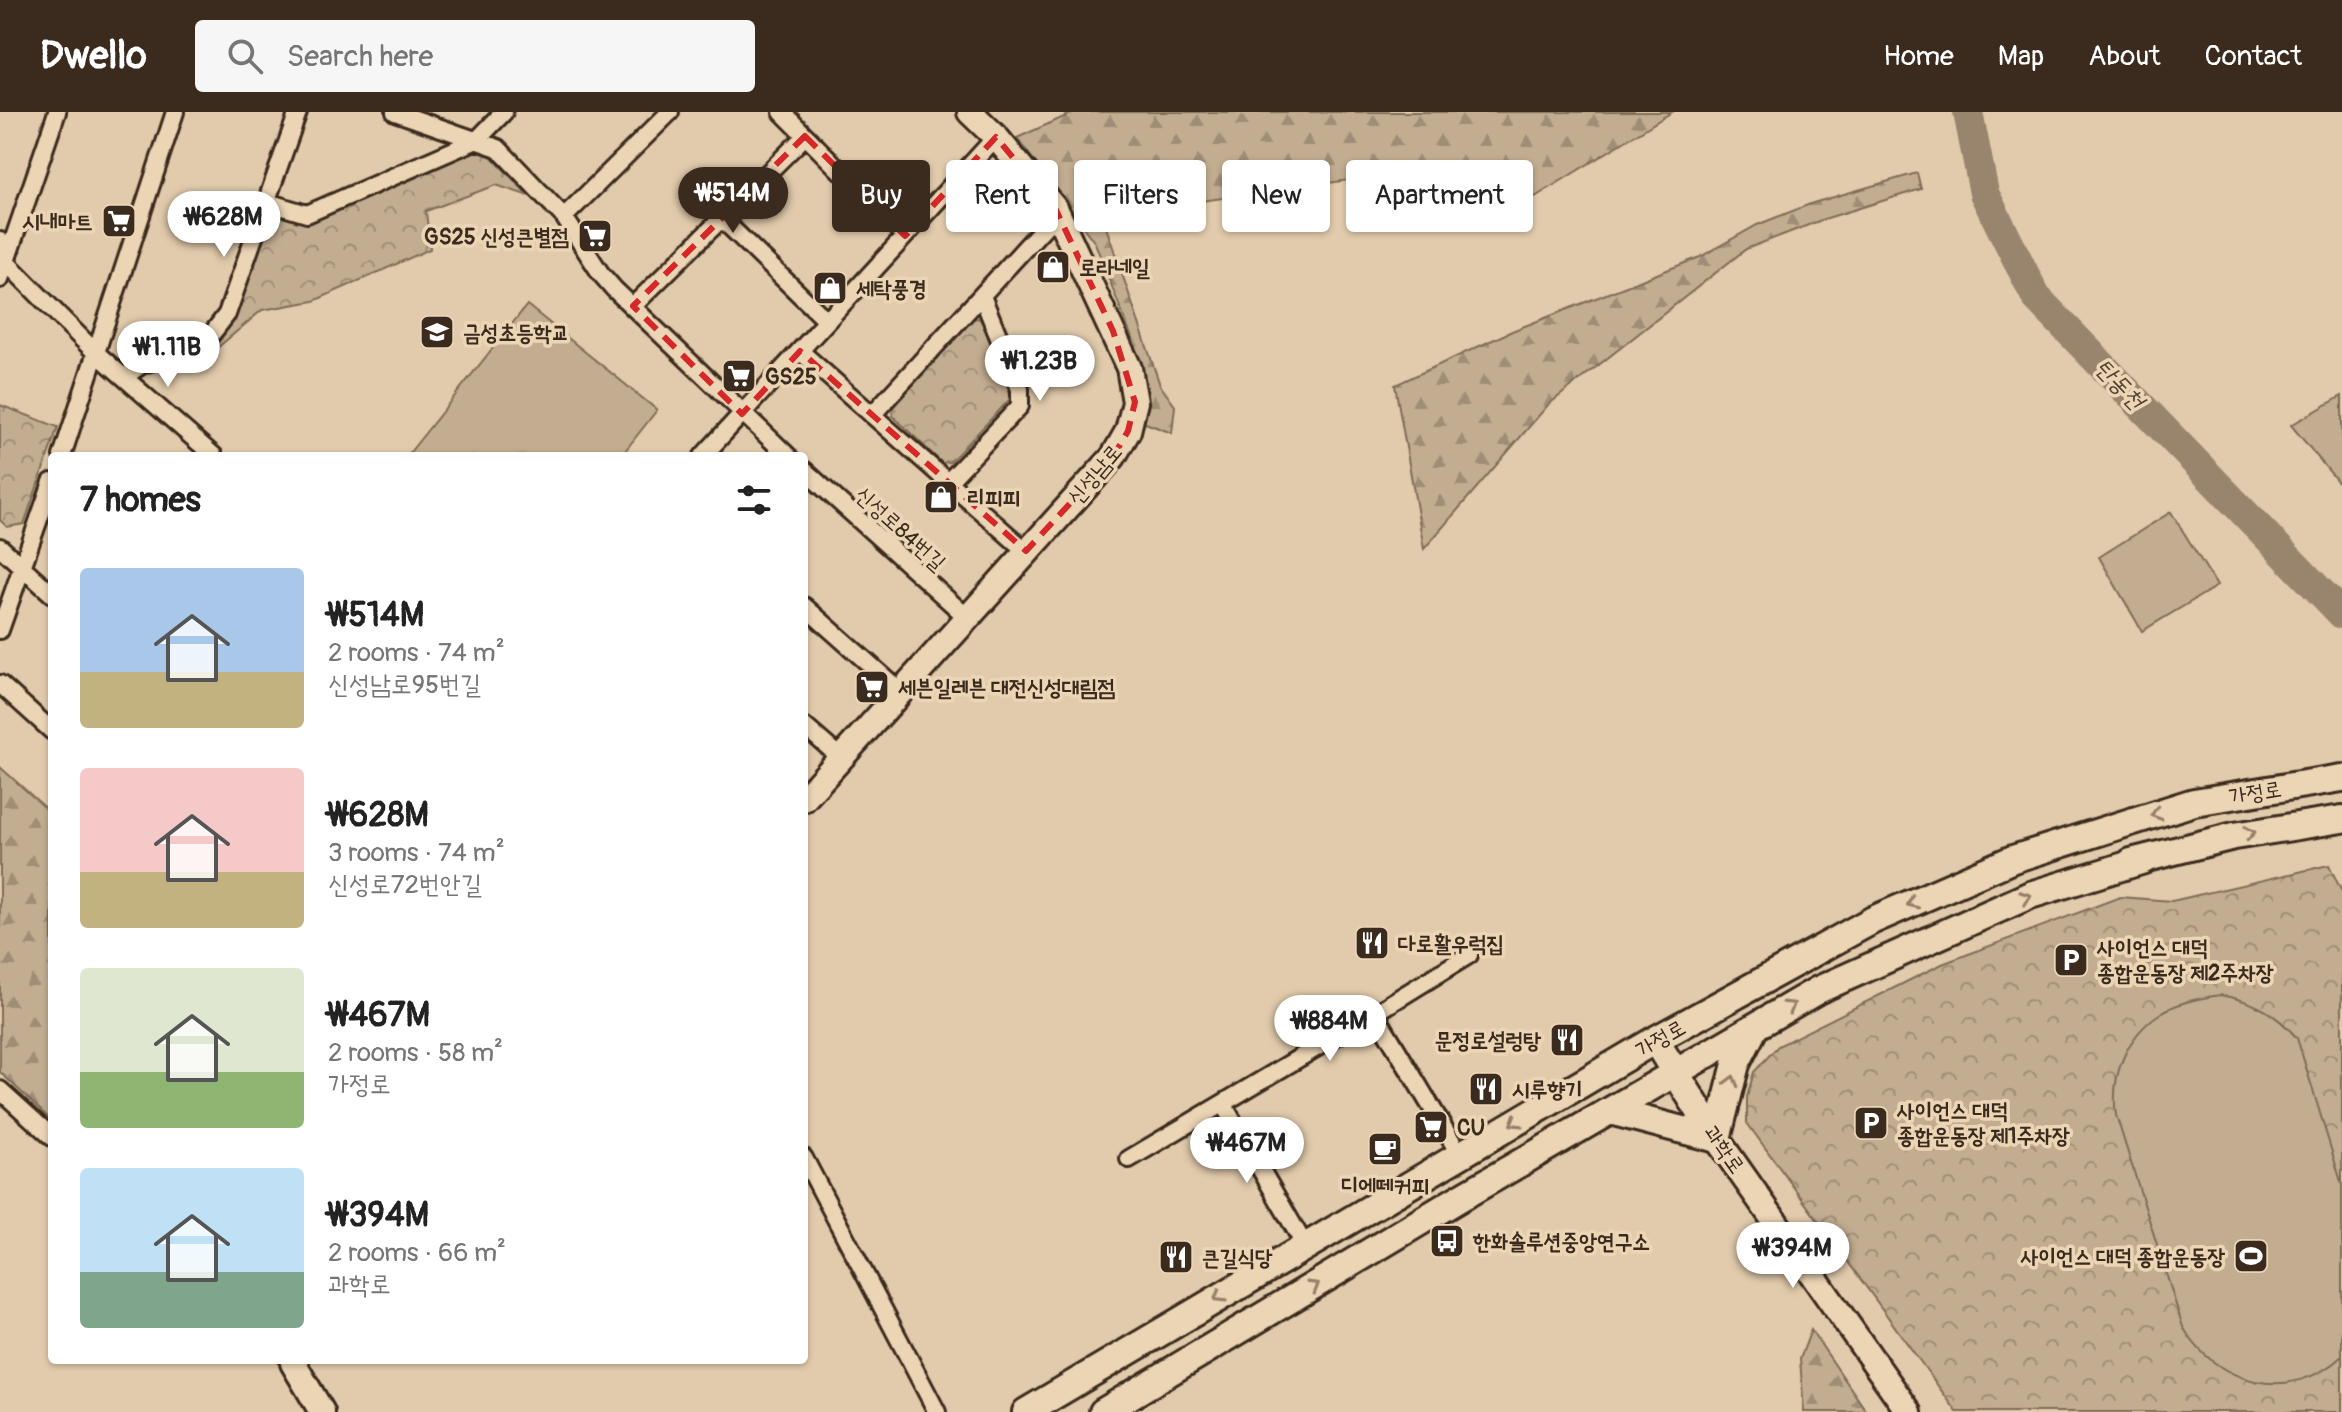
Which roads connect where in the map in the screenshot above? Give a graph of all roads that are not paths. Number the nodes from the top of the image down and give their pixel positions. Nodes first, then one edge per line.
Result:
1 (57, 112) edge
2 (175, 112) edge
3 (298, 112) edge
4 (395, 112) edge
5 (504, 112) edge
6 (670, 112) edge
7 (782, 112) edge
8 (970, 112) edge
9 (805, 136) junction
10 (996, 137) junction
11 (477, 140) junction
12 (1015, 160) edge
13 (267, 202) junction
14 (1058, 214) edge
15 (564, 217) junction
16 (722, 219) junction
17 (1040, 232) edge
18 (905, 236) junction
19 (0, 241) edge
20 (3, 270) edge
21 (982, 296) junction
22 (633, 306) junction
23 (827, 321) junction
24 (800, 351) junction
25 (95, 352) junction
26 (124, 377) junction
27 (742, 414) junction
28 (872, 415) junction
29 (63, 452) edge
30 (209, 452) edge
31 (707, 452) edge
32 (784, 452) edge
33 (808, 474) edge
34 (948, 482) junction
35 (48, 492) edge
36 (0, 547) edge
37 (1026, 551) junction
38 (20, 566) junction
39 (48, 590) edge
40 (808, 610) edge
41 (969, 619) junction
42 (0, 630) edge
43 (0, 684) edge
44 (902, 693) junction
45 (48, 727) edge
46 (808, 729) edge
47 (842, 759) junction
48 (2342, 778) edge
49 (808, 795) edge
50 (2342, 819) edge
51 (1469, 955) dead end
52 (1375, 1013) junction
53 (1755, 1027) junction
54 (1655, 1040) junction
55 (1675, 1074) junction
56 (0, 1090) edge
57 (1223, 1104) junction
58 (1610, 1111) junction
59 (48, 1133) edge
60 (1717, 1139) junction
61 (1460, 1155) junction
62 (1129, 1159) dead end
63 (808, 1166) edge
64 (1305, 1246) junction
65 (295, 1364) edge
66 (322, 1412) edge
67 (937, 1412) edge
68 (1026, 1412) edge
69 (1103, 1412) edge
70 (1909, 1412) edge

1 - 20 street
2 - 25 street
3 - 13 street
4 - 11 street
5 - 11 street
6 - 15 street
7 - 9 street
8 - 10 street, 신성남로
9 - 16 street
9 - 18 street
10 - 12 street, 신성남로
10 - 18 street
11 - 13 street
11 - 15 street
13 - 26 street
14 - 37 street, 신성남로
15 - 22 street
16 - 22 street
16 - 23 street
17 - 21 street
18 - 23 street
19 - 20 street
20 - 25 street
21 - 28 street
21 - 34 street
22 - 27 street
23 - 24 street
24 - 27 street
24 - 28 street
25 - 26 street
25 - 29 street
26 - 30 street
27 - 31 street
27 - 32 street
28 - 34 street
33 - 41 street, 신성로84번길
34 - 37 street
35 - 38 street
36 - 38 street
37 - 41 street, 신성남로
38 - 39 street
38 - 42 street
40 - 44 street
41 - 44 street, 신성남로
43 - 45 street
44 - 47 street, 신성남로
46 - 47 street
47 - 49 street, 신성남로
48 -> 54 main road, 가정로
53 -> 50 main road, 가정로
51 - 52 street
52 - 57 street
52 - 61 street
53 - 55 main road, 가정로
60 -> 53 main road
54 - 55 main road, 과학로
54 -> 61 main road, 가정로
55 - 58 main road, 가정로
55 - 60 main road, 과학로
56 - 59 street
57 - 62 street
57 - 64 street
58 - 60 main road
69 -> 58 main road, 가정로
60 - 70 street, 과학로
61 - 64 main road, 가정로
63 - 67 street
64 -> 68 main road, 가정로
65 - 66 street

